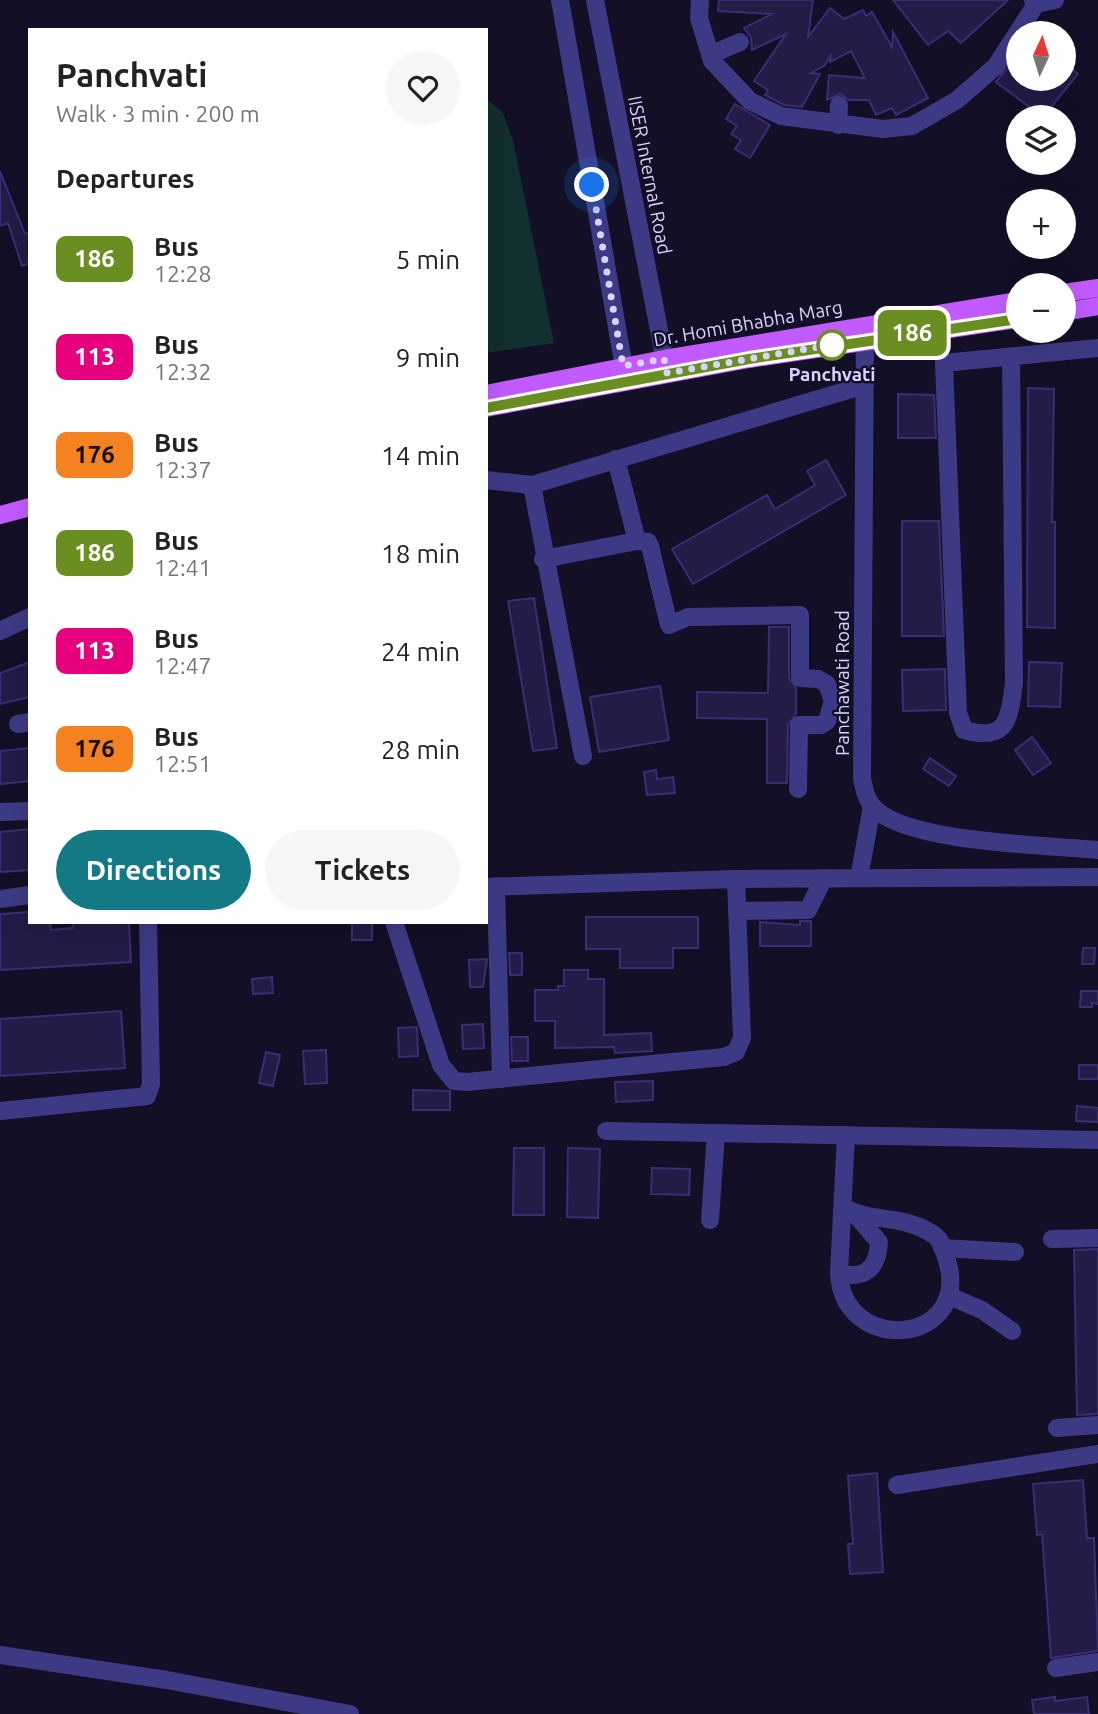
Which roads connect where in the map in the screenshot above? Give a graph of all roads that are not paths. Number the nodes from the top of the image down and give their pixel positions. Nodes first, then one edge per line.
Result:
1 (560, 0) edge
2 (595, 0) edge
3 (700, 0) edge
4 (1055, 0) edge
5 (1034, 2) edge
6 (740, 42) dead end
7 (710, 55) junction
8 (839, 105) dead end
9 (838, 125) junction
10 (1098, 288) edge
11 (1076, 291) edge
12 (1006, 303) edge
13 (1098, 306) edge
14 (1076, 310) edge
15 (1006, 320) edge
16 (865, 332) junction
17 (1098, 348) edge
18 (1011, 357) junction
19 (666, 366) junction
20 (625, 374) junction
21 (865, 385) junction
22 (488, 394) edge
23 (488, 408) edge
24 (615, 459) junction
25 (488, 480) edge
26 (532, 485) junction
27 (28, 508) edge
28 (0, 515) edge
29 (637, 541) junction
30 (543, 559) junction
31 (28, 618) edge
32 (0, 631) edge
33 (833, 701) junction
34 (863, 701) junction
35 (583, 756) dead end
36 (798, 789) dead end
37 (872, 806) junction
38 (28, 811) edge
39 (0, 812) edge
40 (1098, 850) edge
41 (1098, 877) edge
42 (824, 878) junction
43 (859, 878) junction
44 (736, 879) junction
45 (491, 887) edge
46 (28, 895) edge
47 (0, 899) edge
48 (737, 911) junction
49 (148, 924) edge
50 (395, 924) edge
51 (501, 1079) junction
52 (0, 1111) edge
53 (606, 1131) dead end
54 (716, 1133) junction
55 (846, 1135) junction
56 (1098, 1140) edge
57 (849, 1211) junction
58 (710, 1220) dead end
59 (1098, 1238) edge
60 (1052, 1239) dead end
61 (942, 1248) junction
62 (1015, 1252) dead end
63 (839, 1273) junction
64 (949, 1296) junction
65 (1012, 1331) dead end
66 (1098, 1425) edge
67 (1057, 1428) dead end
68 (1098, 1454) edge
69 (897, 1485) dead end
70 (0, 1655) edge
71 (1098, 1662) edge
72 (1056, 1668) dead end
73 (350, 1714) edge

1 - 20 street
2 - 19 street, IISER Internal Road
3 - 7 street
4 - 5 street
5 - 9 street
6 - 7 street
7 - 9 street
8 - 9 street
10 - 11 main road
12 - 16 main road, Dr. Homi Bhabha Marg
13 - 14 main road
15 - 16 main road, Dr. Homi Bhabha Marg
16 - 19 main road, Dr. Homi Bhabha Marg
16 - 21 street, Panchawati Road
17 - 18 street
18 - 18 street
19 - 20 main road, Dr. Homi Bhabha Marg
20 - 22 main road, Dr. Homi Bhabha Marg
20 - 23 main road, Dr. Homi Bhabha Marg
21 - 24 street
21 - 34 street, Panchawati Road
24 - 26 street
24 - 29 street
25 - 26 street
26 - 30 street
27 - 28 main road
29 - 30 street
29 - 33 street
30 - 35 street
31 - 32 street
33 - 34 street
33 - 36 street
34 - 37 street, Panchawati Road
37 - 40 street
37 - 43 street
38 - 39 street
41 - 43 street
42 - 43 street
42 - 44 street
42 - 48 street
44 - 45 street
44 - 48 street
45 - 51 street
46 - 47 street
48 - 51 street
49 - 52 street
50 - 51 street
53 - 54 street
54 - 55 street
54 - 58 street
55 - 56 street
55 - 57 street
57 - 61 street
57 - 63 street
57 - 63 street
59 - 60 street
61 - 62 street
61 - 64 street
63 - 64 street
64 - 65 street
66 - 67 street
68 - 69 street
70 - 73 street
71 - 72 street

